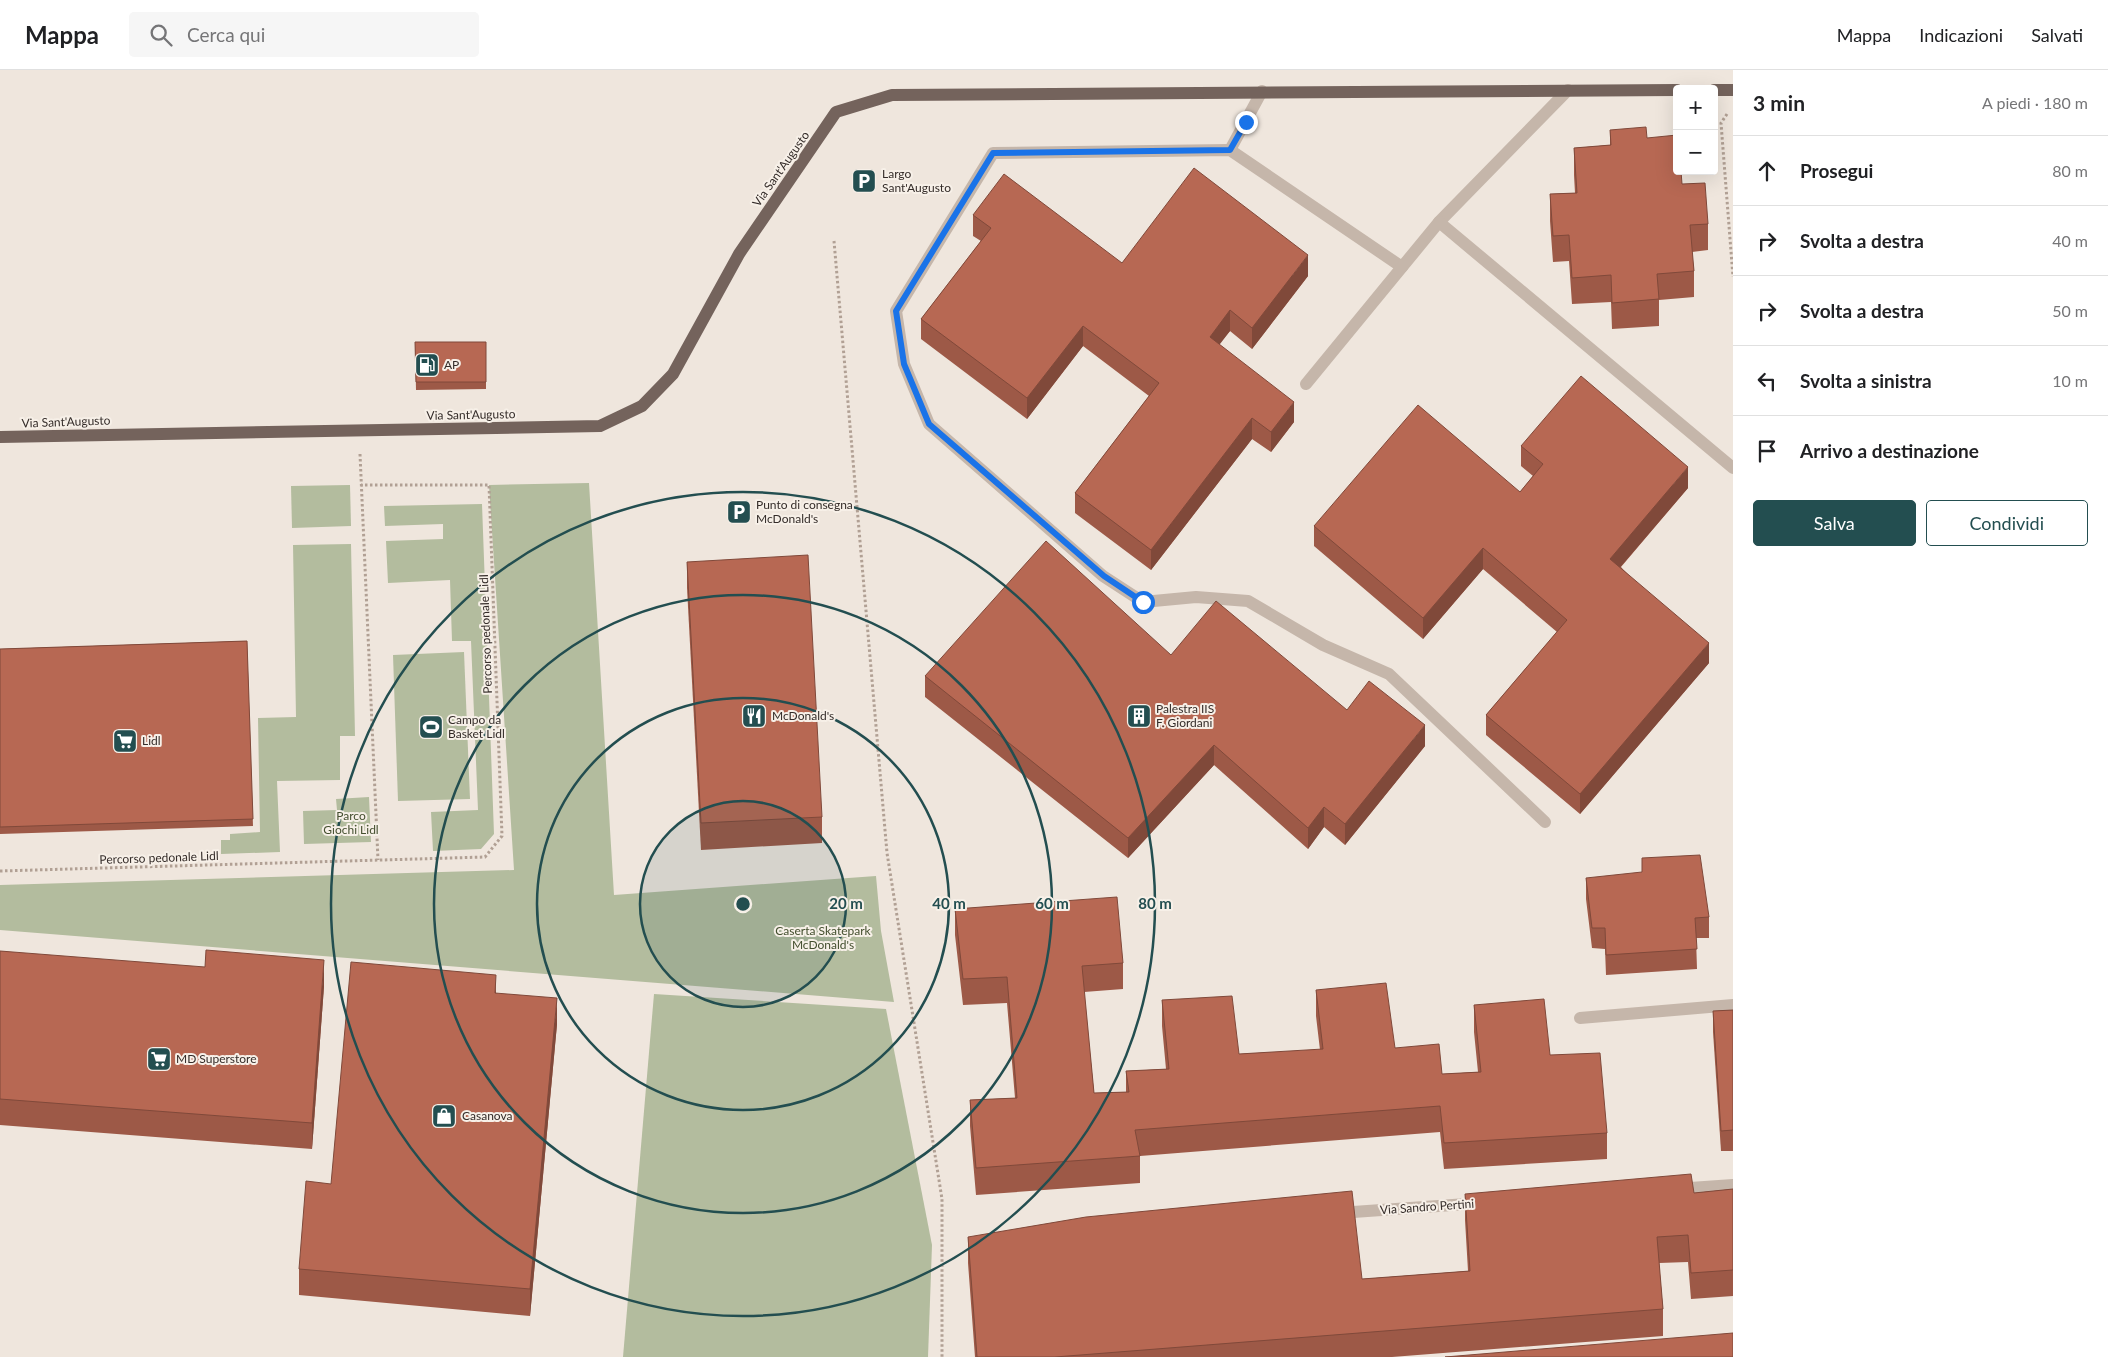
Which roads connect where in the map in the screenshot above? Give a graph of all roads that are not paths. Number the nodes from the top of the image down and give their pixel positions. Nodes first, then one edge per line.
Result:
1 (1568, 90) junction
2 (1673, 90) edge
3 (1718, 90) edge
4 (1733, 90) edge
5 (1262, 92) junction
6 (1230, 150) junction
7 (1439, 222) junction
8 (1402, 267) junction
9 (1306, 384) dead end
10 (0, 437) edge
11 (1733, 468) edge
12 (1545, 822) dead end
13 (1733, 1005) edge
14 (1580, 1018) dead end
15 (1733, 1186) edge
16 (1664, 1190) edge
17 (1497, 1202) edge
18 (1329, 1214) edge

1 - 2 main road, Via Sant'Augusto
1 - 5 main road, Via Sant'Augusto
1 - 7 street
3 - 4 main road
5 - 6 street
5 - 10 main road, Via Sant'Augusto
6 - 8 street
6 - 12 street
7 - 8 street
7 - 11 street
8 - 9 street
13 - 14 street
15 - 16 street
17 - 18 street, Via Sandro Pertini

